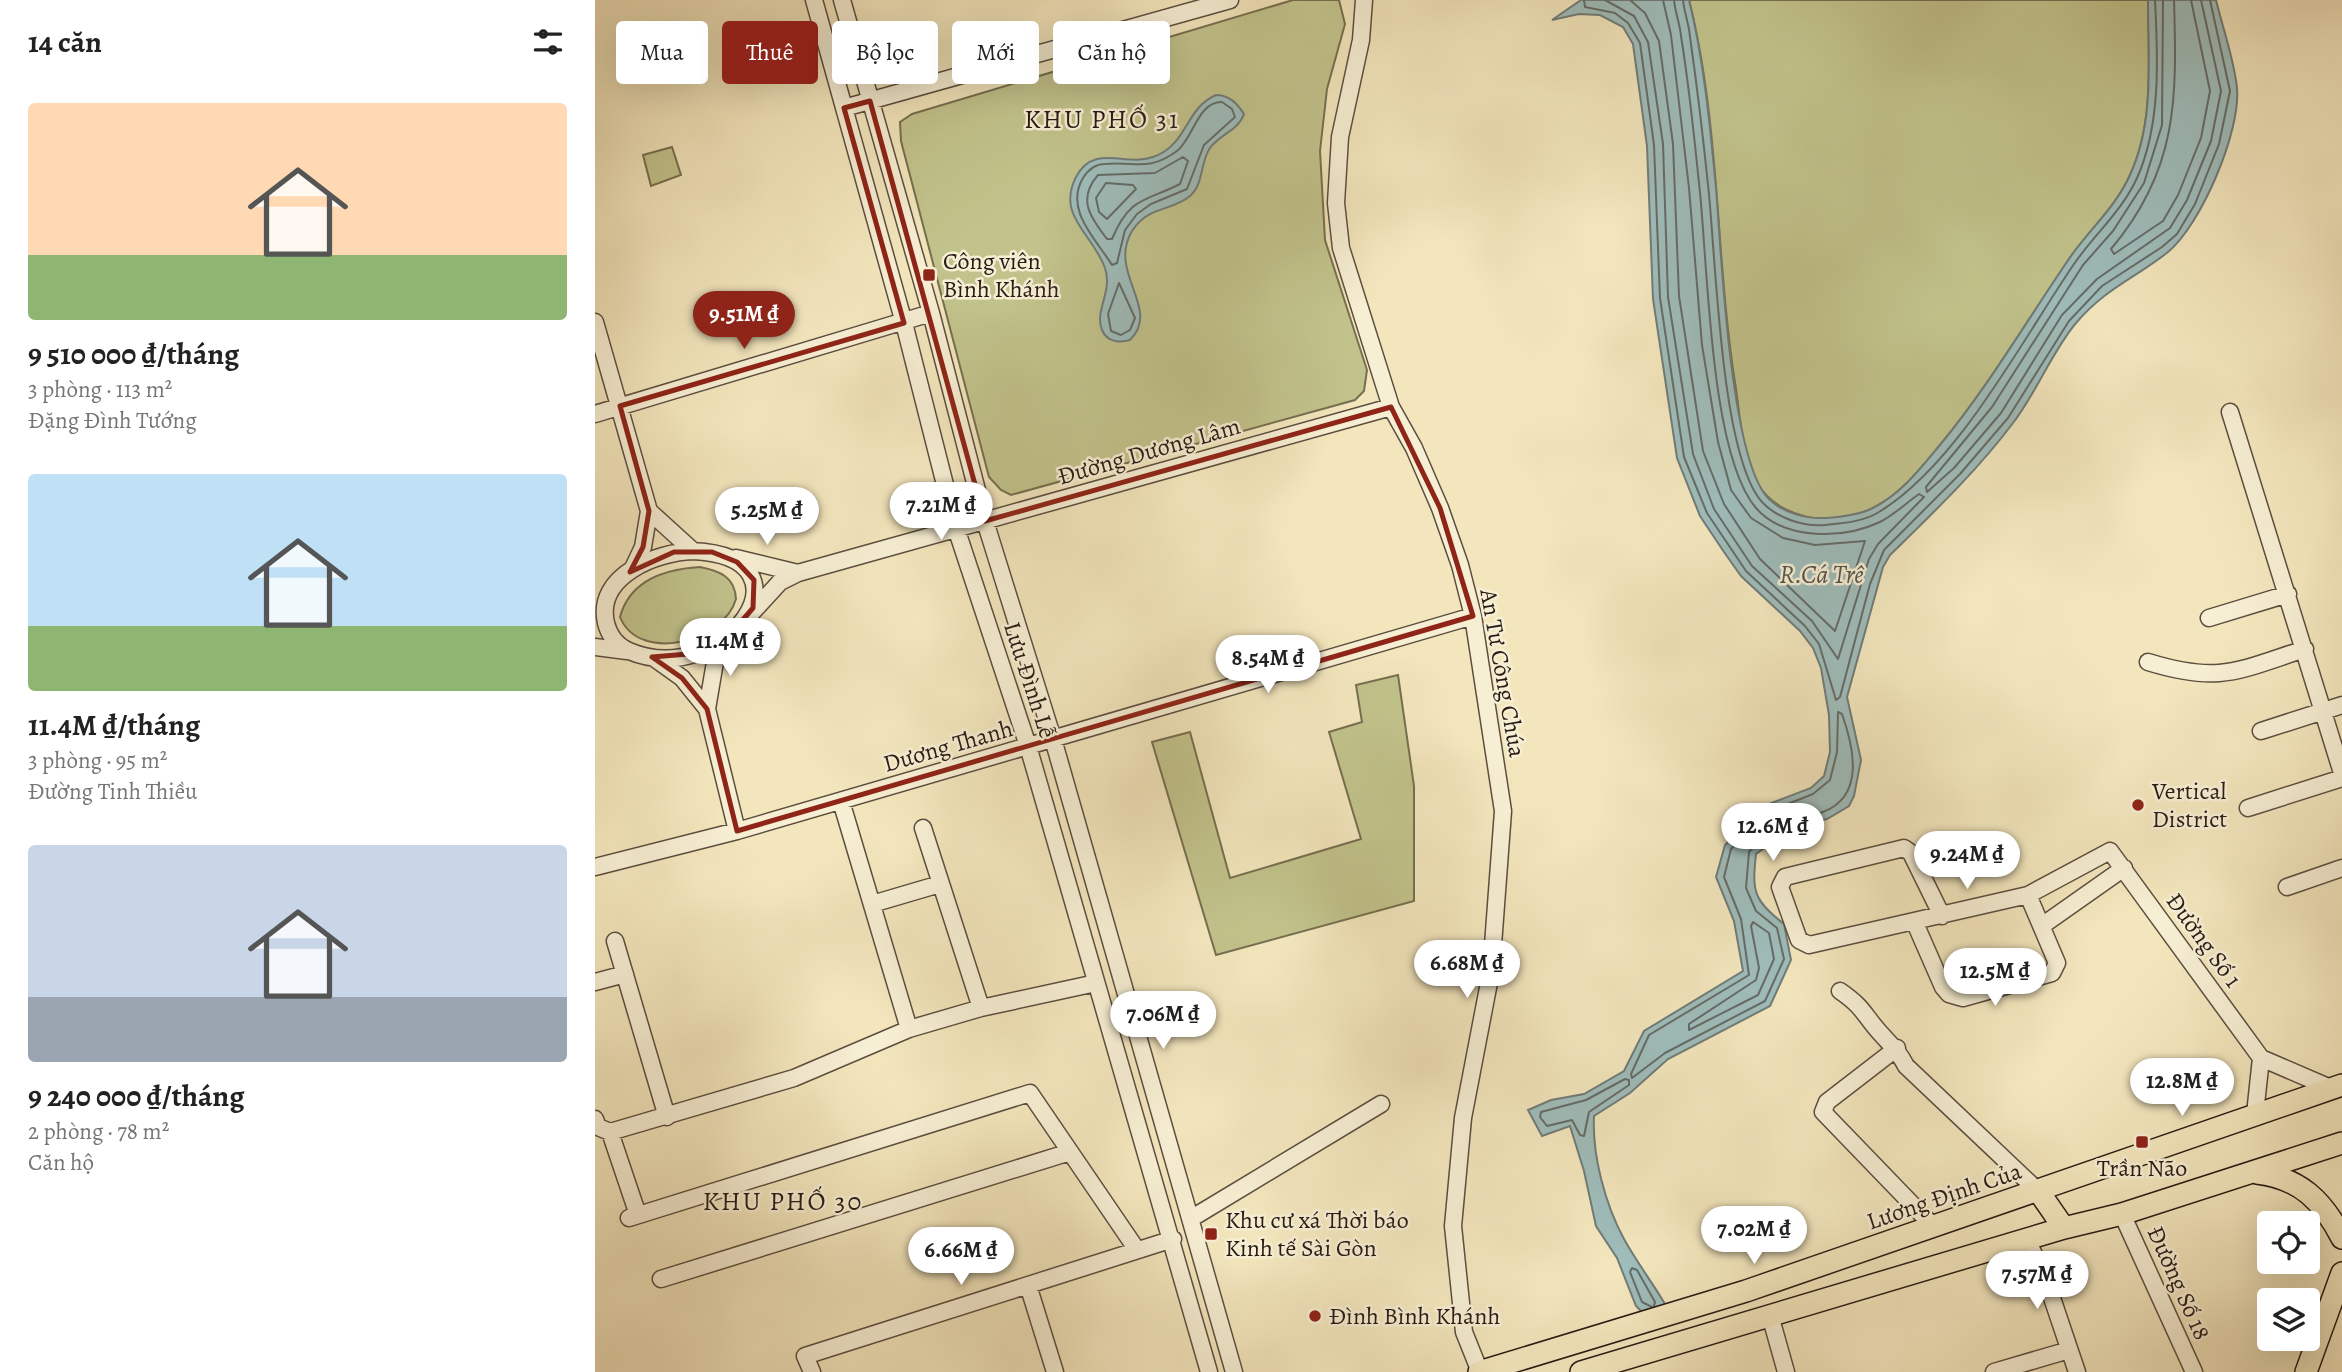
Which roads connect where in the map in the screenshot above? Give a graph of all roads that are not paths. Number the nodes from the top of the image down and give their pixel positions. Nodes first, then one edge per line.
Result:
1 (814, 0) edge
2 (842, 0) edge
3 (1230, 0) edge
4 (1364, 0) edge
5 (870, 101) junction
6 (844, 108) junction
7 (931, 313) junction
8 (595, 322) edge
9 (904, 323) junction
10 (620, 407) junction
11 (1391, 407) junction
12 (2230, 412) dead end
13 (595, 414) edge
14 (649, 511) junction
15 (985, 521) junction
16 (956, 528) junction
17 (693, 551) junction
18 (726, 556) junction
19 (630, 572) junction
20 (798, 573) junction
21 (614, 586) junction
22 (2288, 594) junction
23 (595, 608) edge
24 (1473, 616) junction
25 (2209, 618) dead end
26 (746, 619) junction
27 (727, 638) junction
28 (595, 647) edge
29 (2305, 649) junction
30 (630, 652) junction
31 (652, 657) junction
32 (2148, 663) dead end
33 (2342, 705) edge
34 (707, 709) junction
35 (2324, 710) junction
36 (2262, 730) dead end
37 (1053, 739) junction
38 (1028, 746) junction
39 (2342, 772) edge
40 (2342, 778) edge
41 (841, 800) junction
42 (2248, 808) dead end
43 (923, 828) dead end
44 (737, 831) junction
45 (595, 867) edge
46 (2124, 868) junction
47 (2342, 869) edge
48 (940, 884) junction
49 (2287, 887) dead end
50 (2028, 895) junction
51 (872, 904) junction
52 (1942, 916) junction
53 (1915, 923) junction
54 (2043, 925) junction
55 (615, 941) dead end
56 (625, 974) junction
57 (595, 982) edge
58 (1096, 982) junction
59 (1840, 991) dead end
60 (981, 1009) junction
61 (909, 1029) junction
62 (1897, 1048) junction
63 (2261, 1058) junction
64 (2337, 1087) edge
65 (1381, 1104) dead end
66 (2255, 1114) junction
67 (667, 1117) junction
68 (595, 1119) edge
69 (610, 1132) junction
70 (2342, 1143) edge
71 (1070, 1152) junction
72 (2257, 1173) junction
73 (2039, 1192) junction
74 (2122, 1214) junction
75 (1192, 1218) junction
76 (1934, 1227) junction
77 (2064, 1228) junction
78 (2342, 1238) edge
79 (1173, 1239) junction
80 (2027, 1239) junction
81 (1137, 1250) junction
82 (2342, 1273) edge
83 (661, 1279) dead end
84 (1028, 1285) junction
85 (1770, 1315) junction
86 (2070, 1350) junction
87 (812, 1372) edge
88 (1055, 1372) edge
89 (1209, 1372) edge
90 (1234, 1372) edge
91 (1479, 1372) edge
92 (1581, 1372) edge
93 (1786, 1372) edge
94 (1994, 1372) edge
95 (2077, 1372) edge
96 (2194, 1372) edge
97 (2306, 1372) edge

1 - 6 street, Lưu Đình Lễ
2 - 5 street, Lưu Đình Lễ
3 - 5 street
4 - 11 street, An Tư Công Chúa
5 - 6 street
5 - 7 street, Lưu Đình Lễ
6 - 9 street, Lưu Đình Lễ
7 - 9 street
7 - 15 street, Lưu Đình Lễ
8 - 10 street
9 - 10 street
9 - 16 street, Lưu Đình Lễ
10 - 13 street
10 - 14 street
11 - 15 street, Đường Dương Lâm
11 - 24 street, An Tư Công Chúa
12 - 22 street
14 - 17 street
14 - 19 street
15 - 16 street, Đường Dương Lâm
15 - 37 street, Lưu Đình Lễ
16 - 20 street, Đường Dương Lâm
16 - 38 street, Lưu Đình Lễ
17 - 18 street
17 - 19 street
18 - 20 street, Đường Dương Lâm
18 - 26 street
19 - 21 street
20 - 26 street, Đường Dương Lâm
21 - 23 street
21 - 30 street
22 - 25 street
22 - 29 street
24 - 37 street, Dương Thanh
24 - 91 street, An Tư Công Chúa
26 - 27 street
27 - 31 street
27 - 34 street
28 - 30 street
29 - 32 street
29 - 35 street
30 - 31 street
31 - 34 street
33 - 35 street
34 - 44 street
35 - 36 street
35 - 39 street
37 - 38 street, Dương Thanh
37 - 75 street, Lưu Đình Lễ
38 - 41 street, Dương Thanh
38 - 58 street, Lưu Đình Lễ
40 - 42 street
41 - 44 street, Dương Thanh
41 - 51 street
43 - 48 street
44 - 45 street, Dương Thanh
46 - 50 street, Đường Số 1
46 - 54 street
46 - 63 street, Đường Số 1
47 - 49 street
48 - 51 street
48 - 60 street
50 - 52 street
50 - 54 street
51 - 61 street
52 - 53 street
52 - 53 street
53 - 54 street
55 - 56 street
56 - 57 street
56 - 67 street
58 - 60 street
58 - 79 street, Lưu Đình Lễ
59 - 62 street
60 - 61 street
61 - 67 street
62 - 73 street
62 - 76 street
63 - 64 street
63 - 66 street
64 - 66 main road, Lương Định Của
65 - 75 street
66 - 73 main road, Lương Định Của
67 - 69 street
68 - 69 street
69 - 71 street
70 - 72 main road
71 - 81 street
71 - 83 street
72 - 74 main road
72 - 78 main road
73 - 76 main road, Lương Định Của
73 - 77 main road
74 - 77 main road
74 - 96 street, Đường Số 18
75 - 90 street, Lưu Đình Lễ
76 - 91 main road, Lương Định Của
77 - 80 main road
79 - 81 street
79 - 89 street, Lưu Đình Lễ
80 - 85 main road
80 - 86 street
81 - 84 street
82 - 97 main road
84 - 87 street
84 - 88 street
85 - 92 main road
85 - 93 street
86 - 94 street
86 - 95 street

